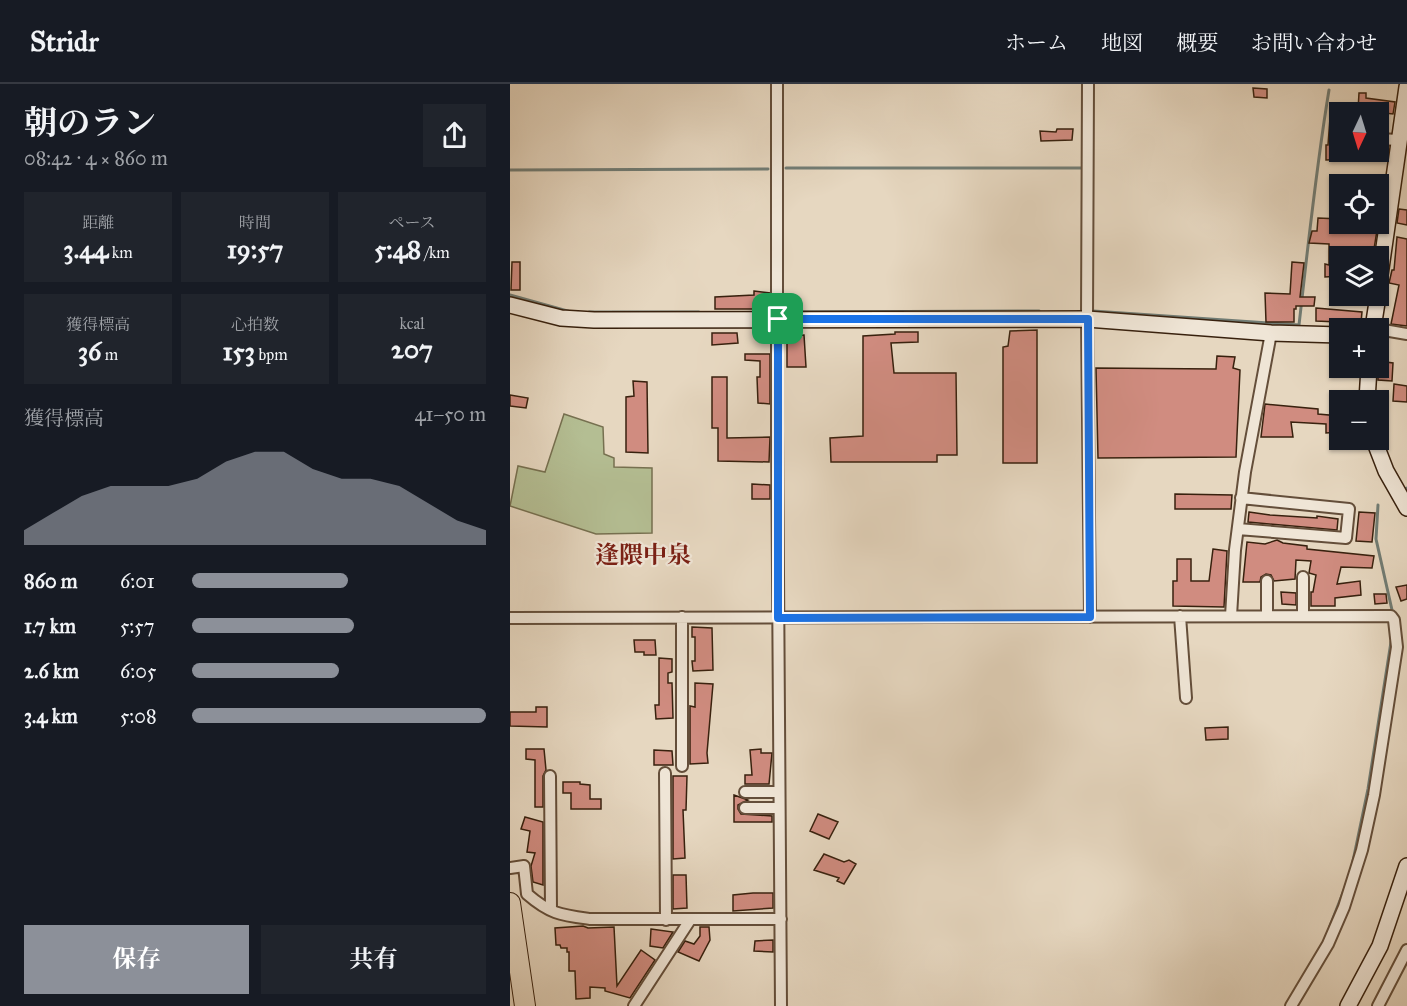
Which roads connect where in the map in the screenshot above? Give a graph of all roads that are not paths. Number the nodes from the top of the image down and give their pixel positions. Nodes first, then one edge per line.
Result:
1 (777, 84) edge
2 (1088, 84) edge
3 (1407, 87) edge
4 (1389, 140) edge
5 (1399, 140) junction
6 (1384, 246) edge
7 (510, 305) edge
8 (778, 319) junction
9 (1088, 319) junction
10 (1389, 331) edge
11 (1271, 333) junction
12 (1407, 334) edge
13 (1329, 335) edge
14 (1378, 450) edge
15 (1241, 498) junction
16 (1407, 508) edge
17 (1238, 529) junction
18 (1303, 577) dead end
19 (1267, 581) dead end
20 (1180, 616) junction
21 (1231, 616) junction
22 (1267, 616) junction
23 (1303, 616) junction
24 (682, 617) junction
25 (1090, 617) junction
26 (510, 618) edge
27 (778, 618) junction
28 (1186, 698) dead end
29 (682, 766) dead end
30 (665, 773) dead end
31 (550, 776) dead end
32 (746, 792) dead end
33 (779, 792) junction
34 (745, 808) dead end
35 (779, 808) junction
36 (1407, 866) edge
37 (510, 868) edge
38 (510, 903) edge
39 (551, 910) junction
40 (781, 919) junction
41 (666, 920) junction
42 (690, 920) junction
43 (1407, 950) edge
44 (525, 1006) edge
45 (634, 1006) edge
46 (782, 1006) edge
47 (1291, 1006) edge
48 (1348, 1006) edge
49 (1378, 1006) edge

1 - 8 street
2 - 9 street
3 - 5 street
4 - 5 street
5 - 6 street
7 - 8 street
8 - 9 street
8 - 27 street
9 - 11 street
9 - 25 street
10 - 12 street
11 - 13 street
11 - 15 street
14 - 16 street
15 - 17 street
15 - 17 street
17 - 21 street
18 - 23 street
19 - 22 street
20 - 21 street
20 - 25 street
20 - 28 street
21 - 22 street
22 - 23 street
23 - 47 street
24 - 26 street
24 - 27 street
24 - 29 street
25 - 27 street
27 - 33 street
30 - 41 street
31 - 39 street
32 - 33 street
33 - 35 street
34 - 35 street
35 - 40 street
36 - 48 street
37 - 39 street
38 - 44 highway
39 - 41 street
40 - 42 street
40 - 46 street
41 - 42 street
42 - 45 street
43 - 49 street

